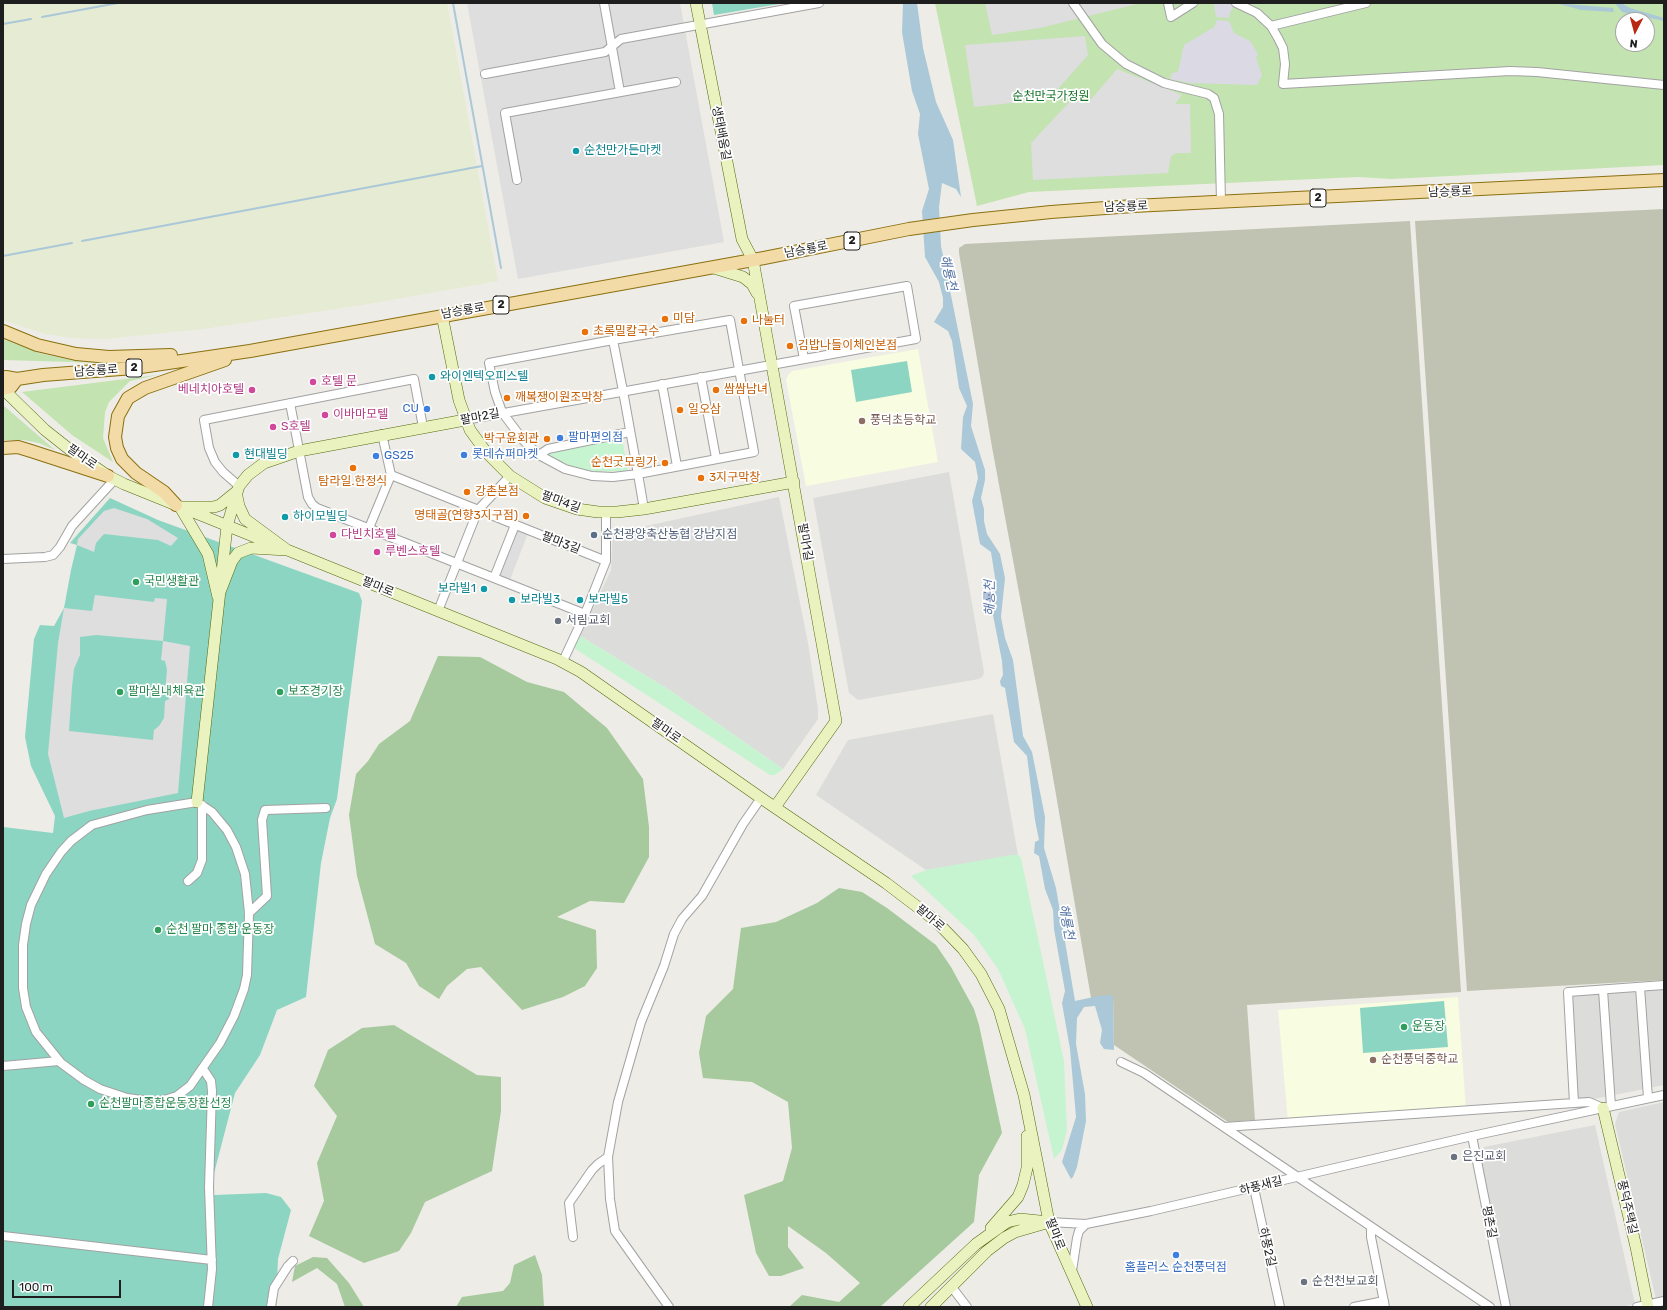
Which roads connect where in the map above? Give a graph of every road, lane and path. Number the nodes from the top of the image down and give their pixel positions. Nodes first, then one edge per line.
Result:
1 (604, 3) edge
2 (696, 3) edge
3 (819, 3) edge
4 (1073, 3) edge
5 (1168, 3) edge
6 (1188, 3) edge
7 (1193, 3) edge
8 (1236, 3) edge
9 (1366, 3) edge
10 (700, 25) junction
11 (1271, 26) junction
12 (612, 46) junction
13 (485, 74) dead end
14 (676, 82) dead end
15 (1664, 85) edge
16 (620, 92) junction
17 (517, 180) dead end
18 (1664, 180) edge
19 (1221, 202) junction
20 (753, 260) junction
21 (713, 268) junction
22 (760, 297) junction
23 (442, 315) junction
24 (3, 331) edge
25 (613, 340) junction
26 (250, 351) junction
27 (804, 359) junction
28 (772, 364) junction
29 (739, 370) junction
30 (701, 377) junction
31 (3, 378) edge
32 (17, 379) junction
33 (662, 384) junction
34 (3, 389) edge
35 (623, 391) junction
36 (290, 403) junction
37 (502, 412) junction
38 (465, 420) junction
39 (423, 427) junction
40 (630, 432) junction
41 (382, 434) junction
42 (3, 448) edge
43 (299, 451) junction
44 (539, 455) junction
45 (716, 458) junction
46 (677, 466) junction
47 (638, 474) junction
48 (390, 475) junction
49 (510, 476) junction
50 (112, 478) junction
51 (794, 482) junction
52 (238, 489) junction
53 (178, 506) junction
54 (644, 509) junction
55 (478, 510) junction
56 (606, 513) junction
57 (515, 525) junction
58 (227, 526) junction
59 (369, 528) junction
60 (286, 550) junction
61 (3, 559) edge
62 (606, 560) junction
63 (457, 563) junction
64 (494, 578) junction
65 (218, 597) junction
66 (438, 611) junction
67 (585, 614) junction
68 (563, 662) junction
69 (761, 798) junction
70 (199, 804) junction
71 (775, 807) junction
72 (326, 808) dead end
73 (188, 880) dead end
74 (249, 913) junction
75 (1664, 985) edge
76 (1640, 986) junction
77 (1603, 990) junction
78 (59, 1061) junction
79 (1121, 1062) dead end
80 (3, 1066) edge
81 (203, 1069) junction
82 (1664, 1095) edge
83 (1648, 1098) junction
84 (1574, 1103) junction
85 (1607, 1107) junction
86 (1027, 1110) junction
87 (1224, 1127) junction
88 (1472, 1136) junction
89 (608, 1157) junction
90 (1297, 1177) junction
91 (1254, 1188) junction
92 (1049, 1222) junction
93 (1086, 1224) junction
94 (1371, 1227) junction
95 (3, 1236) edge
96 (573, 1237) dead end
97 (976, 1244) junction
98 (212, 1260) junction
99 (294, 1261) dead end
100 (1072, 1274) junction
101 (951, 1286) junction
102 (1664, 1301) edge
103 (1384, 1304) edge
104 (1648, 1306) edge
105 (208, 1307) edge
106 (271, 1307) edge
107 (669, 1307) edge
108 (909, 1307) edge
109 (931, 1307) edge
110 (967, 1307) edge
111 (1087, 1307) edge
112 (1280, 1307) edge
113 (1354, 1307) edge
114 (1490, 1307) edge
115 (1506, 1307) edge
116 (1637, 1307) edge

1 - 12 street
2 - 10 street, 생태배움길
3 - 10 street
4 - 19 street
5 - 7 street
6 - 7 street
8 - 11 street
9 - 11 street
10 - 12 street
10 - 20 street, 생태배움길
11 - 15 street
12 - 13 street
12 - 16 street
14 - 16 street
16 - 17 street
18 - 19 main road, 남승룡로 / 2
19 - 20 main road, 남승룡로 / 2
20 - 21 main road, 남승룡로 / 2
20 - 22 street, 팔마1길
21 - 22 street
21 - 23 main road, 남승룡로 / 2
22 - 28 street, 팔마1길
23 - 26 main road, 남승룡로 / 2
23 - 38 street, 팔마4길
24 - 26 main road
25 - 29 street
25 - 35 street
25 - 37 street
26 - 32 main road, 남승룡로 / 2
26 - 53 main road
27 - 27 street, 팔마2길
27 - 28 street, 팔마2길
28 - 29 street, 팔마2길
28 - 51 street, 팔마1길
29 - 30 street, 팔마2길
29 - 45 street
30 - 33 street, 팔마2길
30 - 45 street
31 - 32 main road, 남승룡로 / 2
32 - 34 main road, 2
33 - 35 street, 팔마2길
33 - 46 street
34 - 50 street, 팔마로
35 - 37 street, 팔마2길
35 - 40 street
36 - 39 street
36 - 43 street
36 - 52 street
37 - 38 street, 팔마2길
37 - 44 street
38 - 39 street, 팔마2길
38 - 49 street, 팔마4길
39 - 41 street, 팔마2길
40 - 44 street
40 - 47 street
41 - 43 street, 팔마2길
41 - 48 street
42 - 50 main road
43 - 52 street, 팔마2길
43 - 59 street
44 - 47 street
45 - 46 street
46 - 47 street
47 - 54 street
48 - 55 street, 팔마3길
48 - 59 street
49 - 55 street
49 - 56 street, 팔마4길
50 - 53 street, 팔마로
50 - 61 street
51 - 54 street, 팔마4길
51 - 71 street, 팔마1길
52 - 53 street
52 - 58 street, 팔마2길
52 - 60 street
53 - 58 street, 팔마로
53 - 65 street
54 - 56 street, 팔마4길
55 - 57 street, 팔마3길
55 - 63 street
56 - 62 street
57 - 62 street, 팔마3길
57 - 64 street
58 - 60 street, 팔마로
58 - 65 street, 팔마2길
59 - 63 street
60 - 65 street
60 - 66 street, 팔마로
62 - 67 street
63 - 64 street
63 - 66 street
64 - 67 street
65 - 70 street
66 - 68 street, 팔마로
67 - 68 street
68 - 69 street, 팔마로
69 - 71 street, 팔마로
69 - 89 street
70 - 73 street
70 - 74 street
70 - 78 street
71 - 86 street, 팔마로
72 - 74 street
74 - 81 street
75 - 76 street
76 - 77 street
76 - 83 street
77 - 84 street
77 - 85 street
78 - 80 street
78 - 81 street
79 - 87 street
81 - 98 street
82 - 83 street
83 - 85 street
84 - 85 street
84 - 87 street
85 - 88 street, 하풍새길
85 - 104 street, 풍덕주택길
86 - 92 street, 팔마로
86 - 97 street
87 - 90 street
88 - 90 street, 하풍새길
88 - 115 street, 평촌길
89 - 96 street
89 - 107 street
90 - 91 street, 하풍새길
90 - 94 street
91 - 93 street, 하풍새길
91 - 112 street, 하풍2길
92 - 93 street, 하풍새길
92 - 97 street
92 - 100 street, 팔마로
92 - 101 street
93 - 100 street
94 - 103 street
94 - 114 street
95 - 98 street
97 - 108 street
98 - 105 street
99 - 106 street
100 - 111 street, 팔마로
101 - 109 street
101 - 110 street
102 - 104 street
103 - 113 street
104 - 116 street

